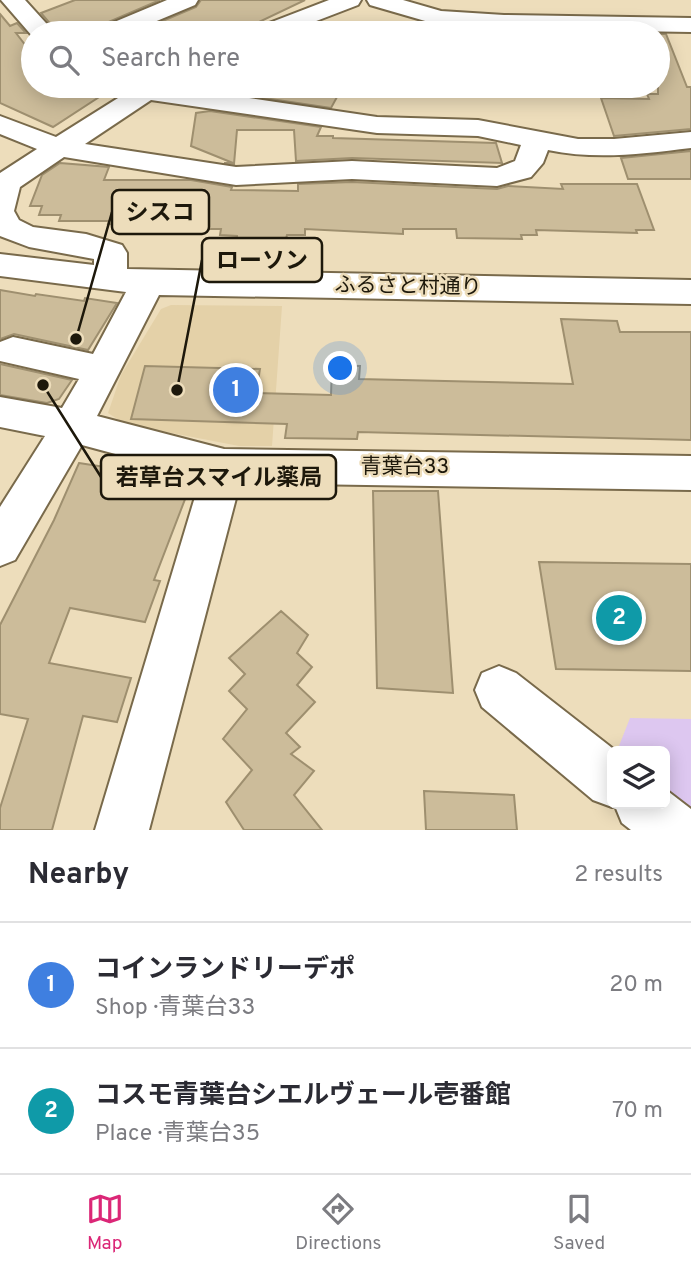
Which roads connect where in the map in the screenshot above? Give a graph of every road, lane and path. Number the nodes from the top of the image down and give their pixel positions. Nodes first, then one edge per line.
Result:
1 (45, 0) edge
2 (187, 0) edge
3 (350, 0) edge
4 (378, 0) edge
5 (558, 0) edge
6 (16, 5) edge
7 (31, 21) edge
8 (137, 21) edge
9 (295, 21) edge
10 (516, 21) edge
11 (567, 21) edge
12 (670, 25) edge
13 (691, 25) edge
14 (130, 98) edge
15 (206, 98) edge
16 (290, 98) edge
17 (281, 110) junction
18 (0, 124) edge
19 (691, 140) edge
20 (537, 141) junction
21 (58, 148) junction
22 (0, 211) edge
23 (0, 265) edge
24 (128, 281) junction
25 (691, 292) edge
26 (13, 351) dead end
27 (103, 370) junction
28 (0, 412) edge
29 (72, 426) junction
30 (224, 466) junction
31 (691, 473) edge
32 (0, 546) edge
33 (499, 690) dead end
34 (607, 776) edge
35 (647, 809) edge
36 (122, 830) edge
37 (674, 830) edge

1 - 6 street
2 - 8 street
3 - 9 street
4 - 10 street
5 - 11 street
6 - 7 street
12 - 13 street
14 - 21 street
15 - 17 street
16 - 17 street
17 - 20 street
18 - 21 street
19 - 20 street
20 - 21 street
21 - 22 street
22 - 24 street
23 - 24 street, ふるさと村通り
24 - 25 street, ふるさと村通り
24 - 27 street
26 - 27 street
27 - 29 street
28 - 29 street, 青葉台33
29 - 30 street, 青葉台33
29 - 32 street
30 - 31 street, 青葉台33
30 - 36 street
33 - 34 street
35 - 37 street

